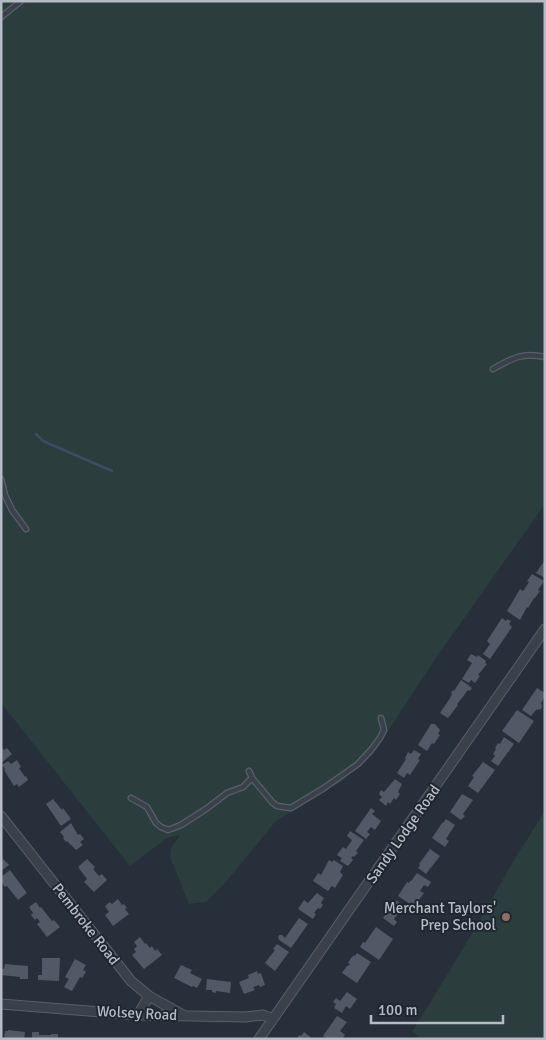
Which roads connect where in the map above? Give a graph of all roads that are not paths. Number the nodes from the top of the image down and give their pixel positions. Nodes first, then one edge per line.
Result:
1 (21, 1) edge
2 (1, 17) edge
3 (545, 357) edge
4 (493, 369) dead end
5 (1, 479) edge
6 (26, 529) dead end
7 (545, 629) edge
8 (381, 718) dead end
9 (249, 772) dead end
10 (252, 778) junction
11 (131, 798) dead end
12 (1, 816) edge
13 (149, 996) junction
14 (1, 1004) edge
15 (138, 1015) junction
16 (185, 1016) junction
17 (273, 1019) junction
18 (259, 1039) edge

1 - 2 lane
3 - 4 lane
5 - 6 lane
7 - 17 street, Sandy Lodge Road
8 - 10 lane
9 - 10 lane
10 - 11 lane
12 - 13 street, Pembroke Road
13 - 15 street
13 - 16 street, Pembroke Road
14 - 15 street, Wolsey Road
15 - 16 street, Wolsey Road
16 - 17 street, Wolsey Road
17 - 18 street, Sandy Lodge Road

